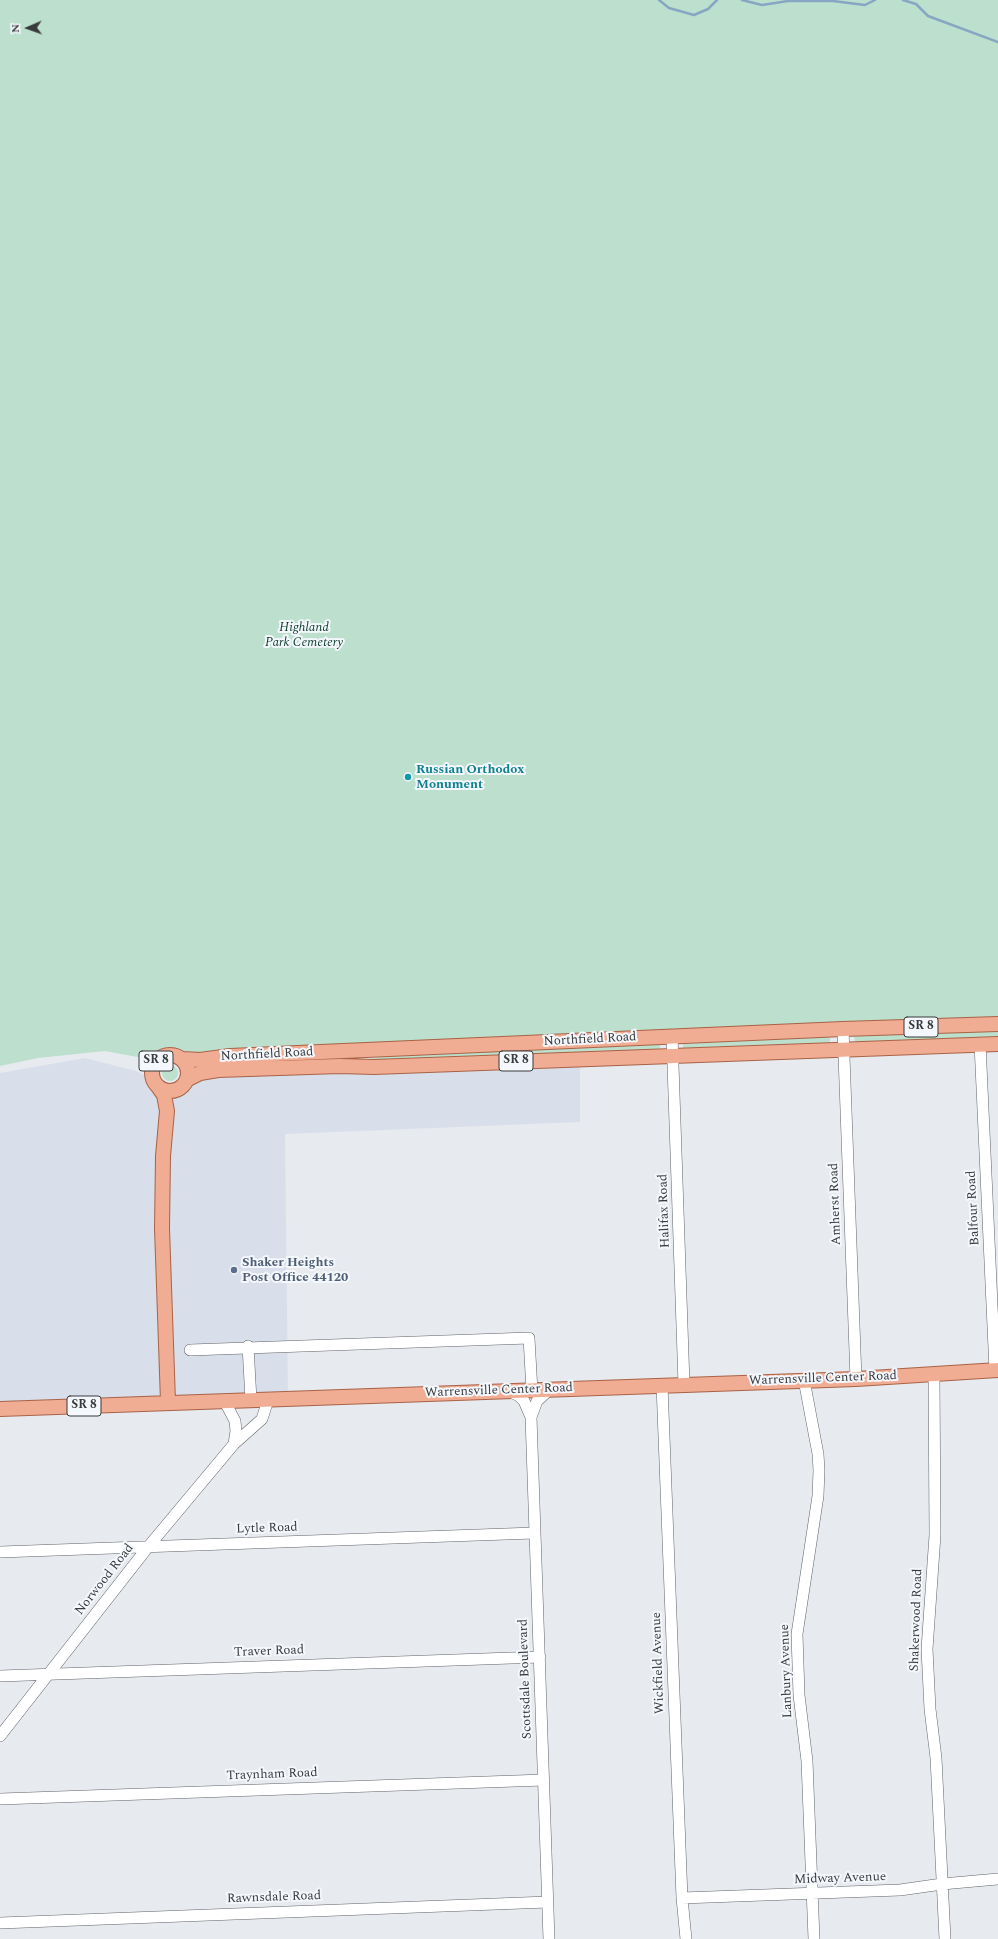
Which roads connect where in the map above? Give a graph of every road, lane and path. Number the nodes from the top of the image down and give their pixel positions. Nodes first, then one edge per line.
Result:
1 (998, 1024) edge
2 (843, 1029) junction
3 (672, 1036) junction
4 (980, 1044) junction
5 (998, 1044) edge
6 (844, 1049) junction
7 (673, 1056) junction
8 (183, 1059) junction
9 (185, 1083) junction
10 (159, 1088) junction
11 (163, 1198) junction
12 (248, 1346) junction
13 (190, 1350) dead end
14 (996, 1370) edge
15 (934, 1374) junction
16 (856, 1378) junction
17 (804, 1380) junction
18 (684, 1384) junction
19 (662, 1385) junction
20 (532, 1390) junction
21 (550, 1390) junction
22 (509, 1391) junction
23 (224, 1400) junction
24 (250, 1400) junction
25 (268, 1400) junction
26 (168, 1402) junction
27 (0, 1409) edge
28 (531, 1417) junction
29 (234, 1444) junction
30 (534, 1533) junction
31 (148, 1547) junction
32 (0, 1552) edge
33 (540, 1656) junction
34 (50, 1674) junction
35 (0, 1676) edge
36 (0, 1736) edge
37 (544, 1780) junction
38 (0, 1798) edge
39 (998, 1879) edge
40 (942, 1884) junction
41 (812, 1894) junction
42 (682, 1898) junction
43 (548, 1902) junction
44 (0, 1922) edge
45 (549, 1939) edge
46 (686, 1939) edge
47 (814, 1939) edge
48 (945, 1939) edge

1 - 2 main road, Northfield Road / SR 8
2 - 3 main road, Northfield Road / SR 8
2 - 6 street, Amherst Road
3 - 7 street, Halifax Road
3 - 8 main road, Northfield Road / SR 8
4 - 5 main road, Northfield Road / SR 8
4 - 6 main road, Northfield Road / SR 8
4 - 14 street, Balfour Road
6 - 7 main road, Northfield Road / SR 8
6 - 16 street, Amherst Road
7 - 9 main road, Northfield Road / SR 8
7 - 18 street, Halifax Road
8 - 9 main road
8 - 10 main road, SR 8
9 - 10 main road
9 - 11 main road, SR 8
10 - 11 main road, SR 8
11 - 26 main road, SR 8
12 - 13 street
12 - 20 street
12 - 24 street
14 - 15 main road, Warrensville Center Road
15 - 16 main road, Warrensville Center Road
15 - 40 street, Shakerwood Road
16 - 17 main road, Warrensville Center Road
17 - 18 main road, Warrensville Center Road
17 - 41 street, Lanbury Avenue
18 - 19 main road, Warrensville Center Road
19 - 21 main road, Warrensville Center Road
19 - 42 street, Wickfield Avenue
20 - 21 main road, Warrensville Center Road
20 - 22 main road, Warrensville Center Road
21 - 28 street, Scottsdale Boulevard
22 - 25 main road, Warrensville Center Road
22 - 28 street, Scottsdale Boulevard
23 - 24 main road, Warrensville Center Road
23 - 26 main road, Warrensville Center Road
23 - 29 street
24 - 25 main road, Warrensville Center Road
25 - 29 street, Norwood Road
26 - 27 main road, Warrensville Center Road / SR 8
28 - 30 street, Scottsdale Boulevard
29 - 31 street, Norwood Road
30 - 31 street, Lytle Road
30 - 33 street, Scottsdale Boulevard
31 - 32 street, Lytle Road
31 - 34 street, Norwood Road
33 - 34 street, Traver Road
33 - 37 street, Scottsdale Boulevard
34 - 35 street, Traver Road
34 - 36 street, Norwood Road
37 - 38 street, Traynham Road
37 - 43 street, Scottsdale Boulevard
39 - 40 street, Midway Avenue
40 - 41 street, Midway Avenue
40 - 48 street, Shakerwood Road
41 - 42 street, Midway Avenue
41 - 47 street, Lanbury Avenue
42 - 46 street, Wickfield Avenue
43 - 44 street, Rawnsdale Road
43 - 45 street, Scottsdale Boulevard

